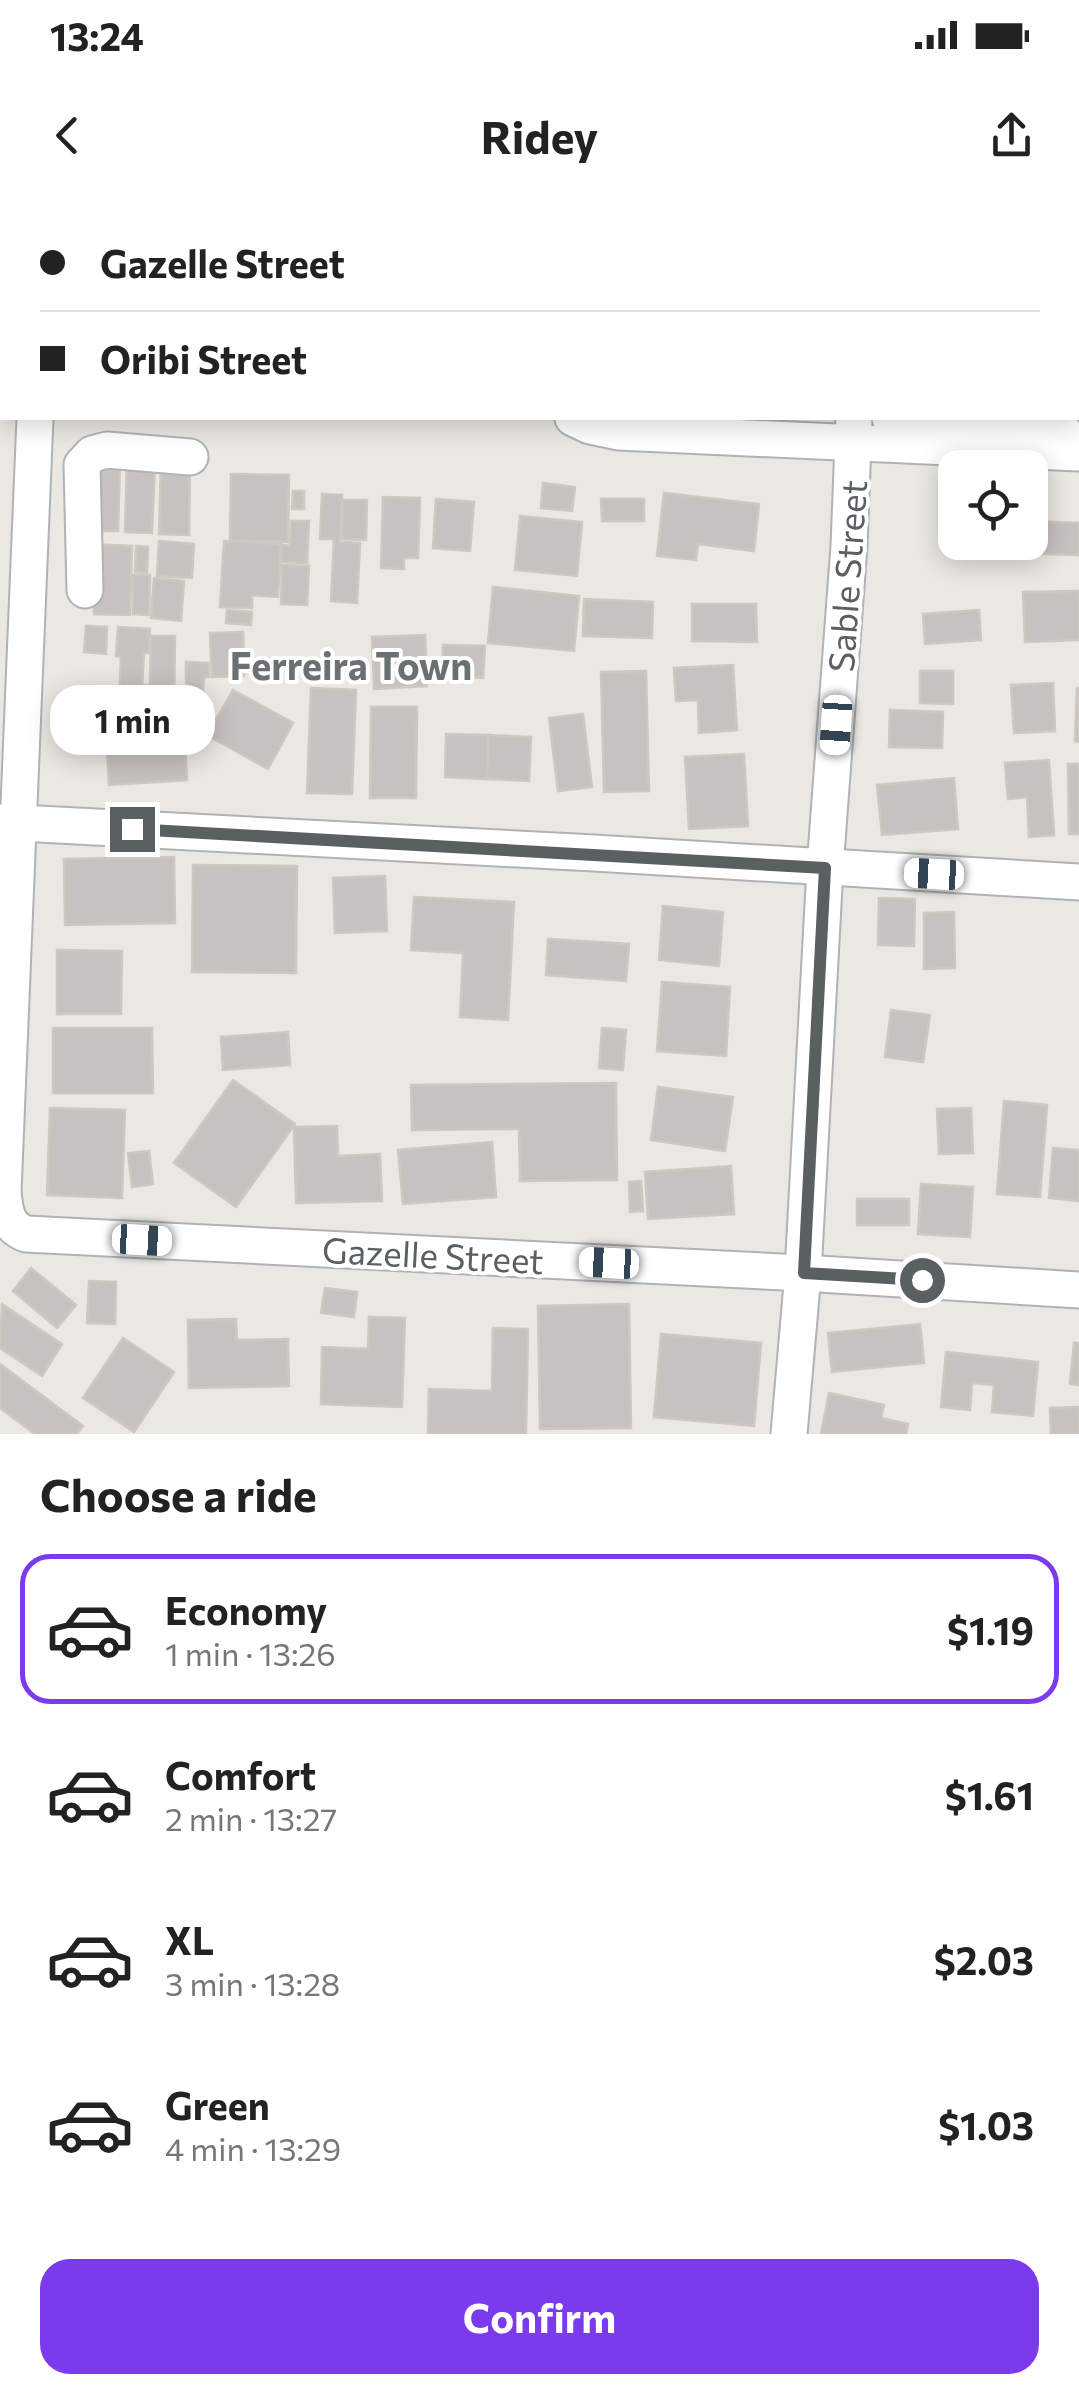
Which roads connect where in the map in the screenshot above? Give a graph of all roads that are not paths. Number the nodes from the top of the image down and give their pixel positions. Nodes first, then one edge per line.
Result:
1 (35, 420) edge
2 (576, 420) edge
3 (912, 420) edge
4 (854, 431) edge
5 (1079, 435) edge
6 (1079, 453) edge
7 (190, 457) dead end
8 (33, 463) junction
9 (82, 465) junction
10 (84, 590) dead end
11 (8, 822) edge
12 (825, 868) junction
13 (1079, 882) edge
14 (804, 1273) junction
15 (1079, 1290) edge
16 (789, 1434) edge

1 - 8 street
2 - 4 street
3 - 5 street
4 - 6 street
4 - 12 street, Sable Street
7 - 9 street
8 - 9 street
8 - 11 street
9 - 10 street
11 - 12 street
11 - 14 street, Gazelle Street
12 - 13 street
12 - 14 street, Sable Street
14 - 15 street, Gazelle Street
14 - 16 street, Sable Street

